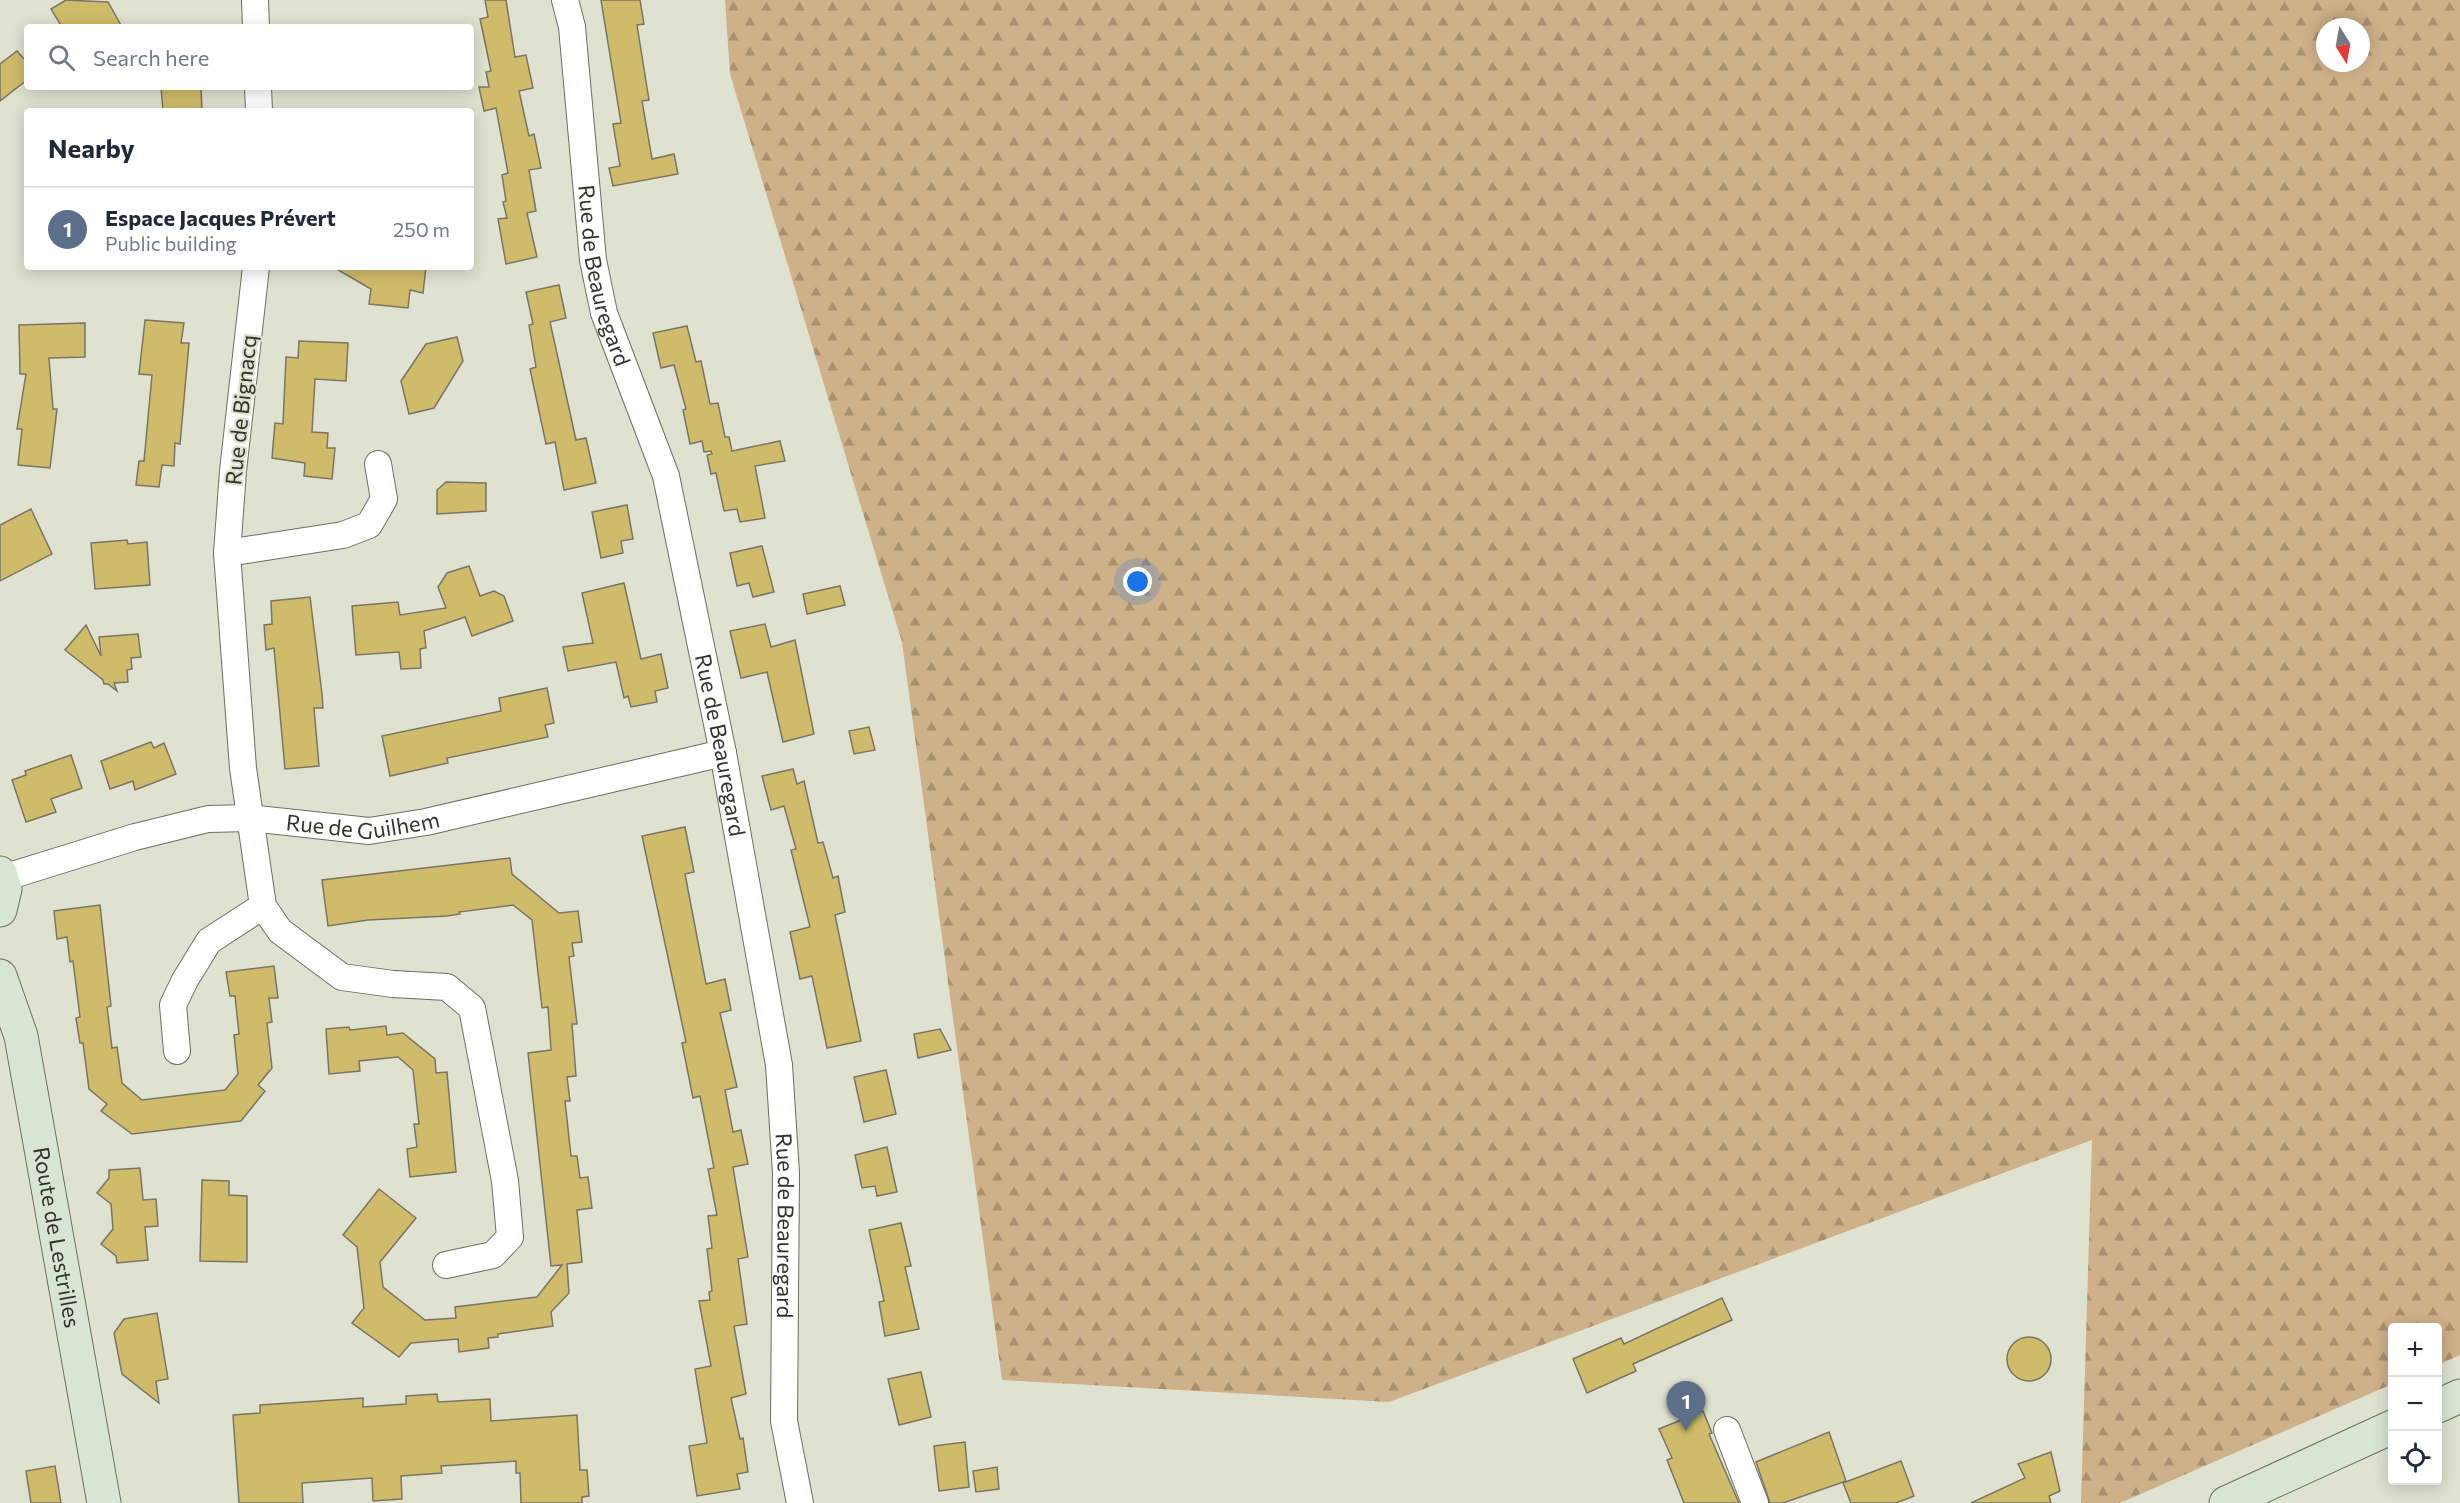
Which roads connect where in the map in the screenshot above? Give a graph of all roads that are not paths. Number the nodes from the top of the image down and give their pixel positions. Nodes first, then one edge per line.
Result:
1 (255, 0) edge
2 (565, 0) edge
3 (256, 24) edge
4 (258, 90) edge
5 (259, 108) edge
6 (256, 270) edge
7 (378, 464) dead end
8 (227, 553) junction
9 (723, 753) junction
10 (249, 818) junction
11 (1, 887) edge
12 (263, 906) junction
13 (0, 976) edge
14 (177, 1051) dead end
15 (446, 1265) dead end
16 (2460, 1396) edge
17 (2442, 1404) edge
18 (2388, 1429) edge
19 (1727, 1430) dead end
20 (104, 1503) edge
21 (800, 1503) edge
22 (1755, 1503) edge
23 (2226, 1503) edge

1 - 3 street
2 - 9 street, Rue de Beauregard
4 - 5 street
6 - 8 street, Rue de Bignacq
7 - 8 street
8 - 10 street, Rue de Bignacq
9 - 10 street, Rue de Guilhem
9 - 21 street, Rue de Beauregard
10 - 11 street, Rue de Guilhem
10 - 12 street, Rue de Bignacq
12 - 14 street
12 - 15 street
13 - 20 street, Route de Lestrilles
16 - 17 street
18 - 23 street
19 - 22 street

